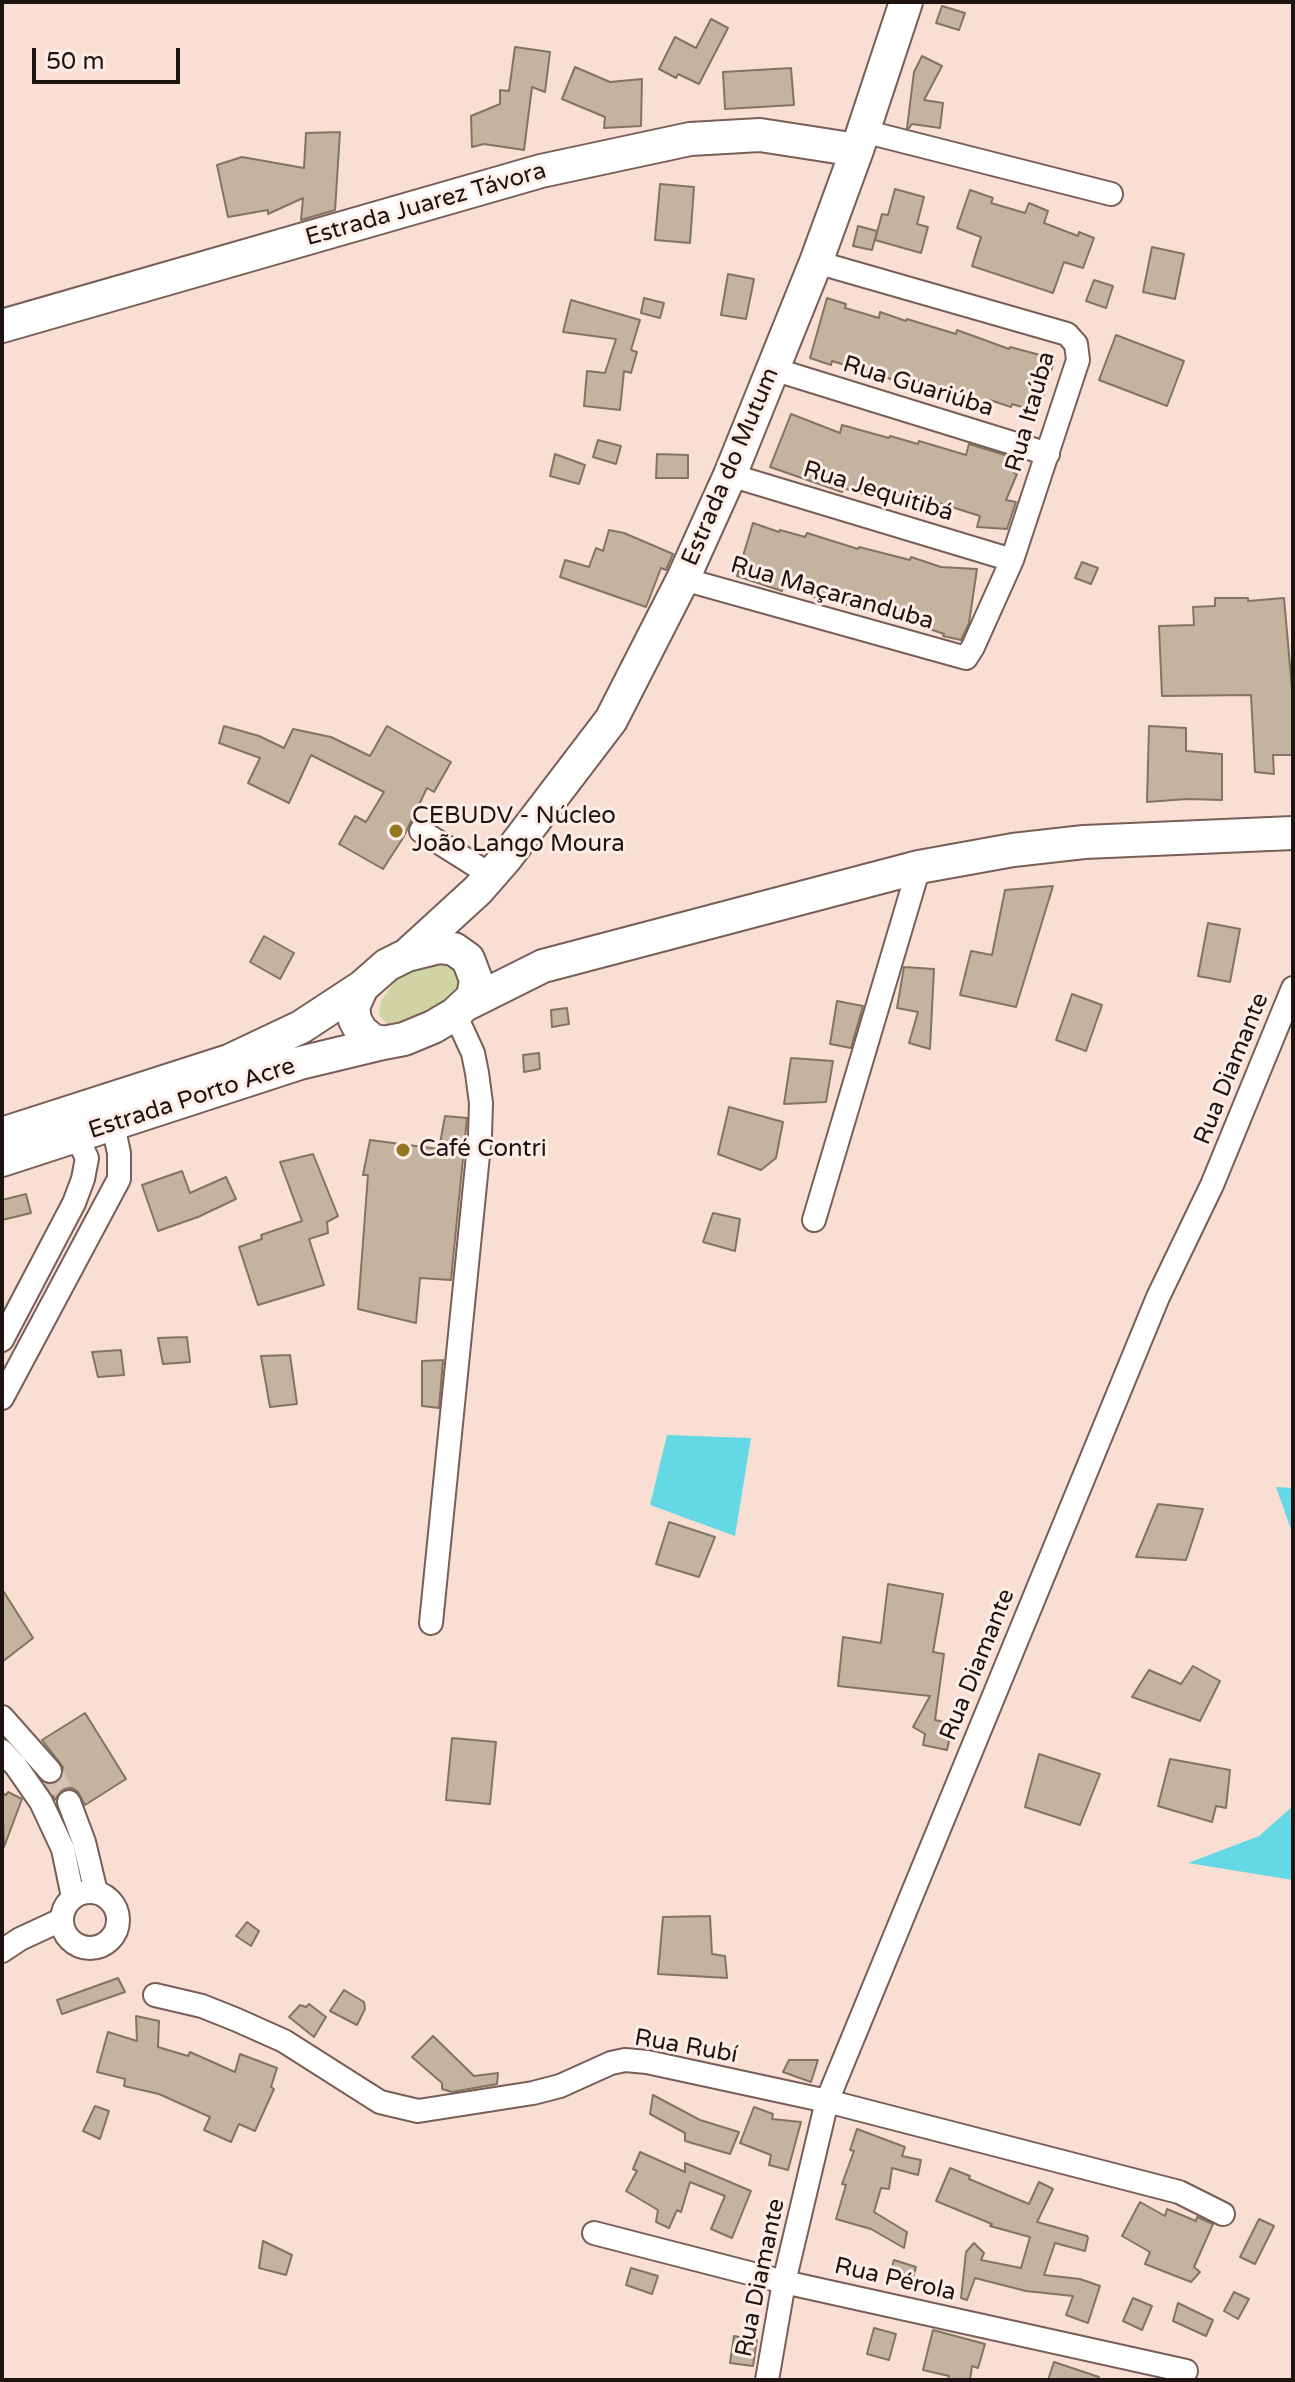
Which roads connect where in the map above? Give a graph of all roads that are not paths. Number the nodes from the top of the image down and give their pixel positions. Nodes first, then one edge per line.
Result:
1 (906, 2) edge
2 (860, 140) junction
3 (1111, 194) dead end
4 (816, 262) junction
5 (2, 326) edge
6 (773, 369) junction
7 (1048, 454) junction
8 (730, 475) junction
9 (1012, 560) junction
10 (683, 579) junction
11 (966, 658) joint
12 (421, 831) dead end
13 (1293, 833) edge
14 (919, 867) junction
15 (483, 882) junction
16 (407, 955) junction
17 (465, 956) junction
18 (543, 966) junction
19 (362, 987) junction
20 (1293, 988) edge
21 (461, 1009) junction
22 (383, 1043) junction
23 (113, 1125) junction
24 (2, 1134) edge
25 (76, 1136) junction
26 (2, 1160) edge
27 (814, 1220) dead end
28 (2, 1340) edge
29 (2, 1398) edge
30 (431, 1623) dead end
31 (2, 1704) edge
32 (2, 1716) edge
33 (2, 1751) edge
34 (50, 1771) tunnel mouth
35 (69, 1802) tunnel mouth
36 (96, 1892) junction
37 (73, 1897) junction
38 (63, 1928) junction
39 (2, 1951) edge
40 (155, 1995) dead end
41 (827, 2101) junction
42 (1223, 2214) dead end
43 (594, 2233) dead end
44 (784, 2282) junction
45 (1186, 2371) dead end
46 (767, 2380) edge

1 - 2 main road, Estrada do Mutum
2 - 3 street, Estrada Juarez Távora
2 - 4 main road, Estrada do Mutum
2 - 5 main road, Estrada Juarez Távora
4 - 6 main road, Estrada do Mutum
4 - 7 street, Rua Itaúba
6 - 7 street, Rua Guariúba
6 - 8 main road, Estrada do Mutum
7 - 9 street, Rua Itaúba
8 - 9 street, Rua Jequitibá
8 - 10 main road, Estrada do Mutum
9 - 11 street, Rua Itaúba
10 - 11 street, Rua Maçaranduba
10 - 15 main road, Estrada do Mutum
12 - 15 street
13 - 14 main road
14 - 18 main road
14 - 27 street
15 - 16 main road, Estrada do Mutum
15 - 17 main road, Estrada do Mutum
16 - 17 main road
16 - 19 main road
17 - 18 main road
17 - 21 main road
18 - 21 main road
19 - 22 main road
19 - 24 main road, Estrada Porto Acre
20 - 41 street, Rua Diamante
21 - 22 main road
21 - 30 street
22 - 23 main road, Estrada Porto Acre
23 - 25 main road, Estrada Porto Acre
23 - 29 street
25 - 26 main road, Estrada Porto Acre
25 - 28 street
31 - 32 street
32 - 34 street
33 - 37 street
35 - 36 street
36 - 37 street
36 - 38 street
37 - 38 street
38 - 39 street
40 - 41 street, Rua Rubí
41 - 42 street, Rua Rubí
41 - 44 street, Rua Diamante
43 - 44 street, Rua Pérola
44 - 45 street, Rua Pérola
44 - 46 street, Rua Diamante

